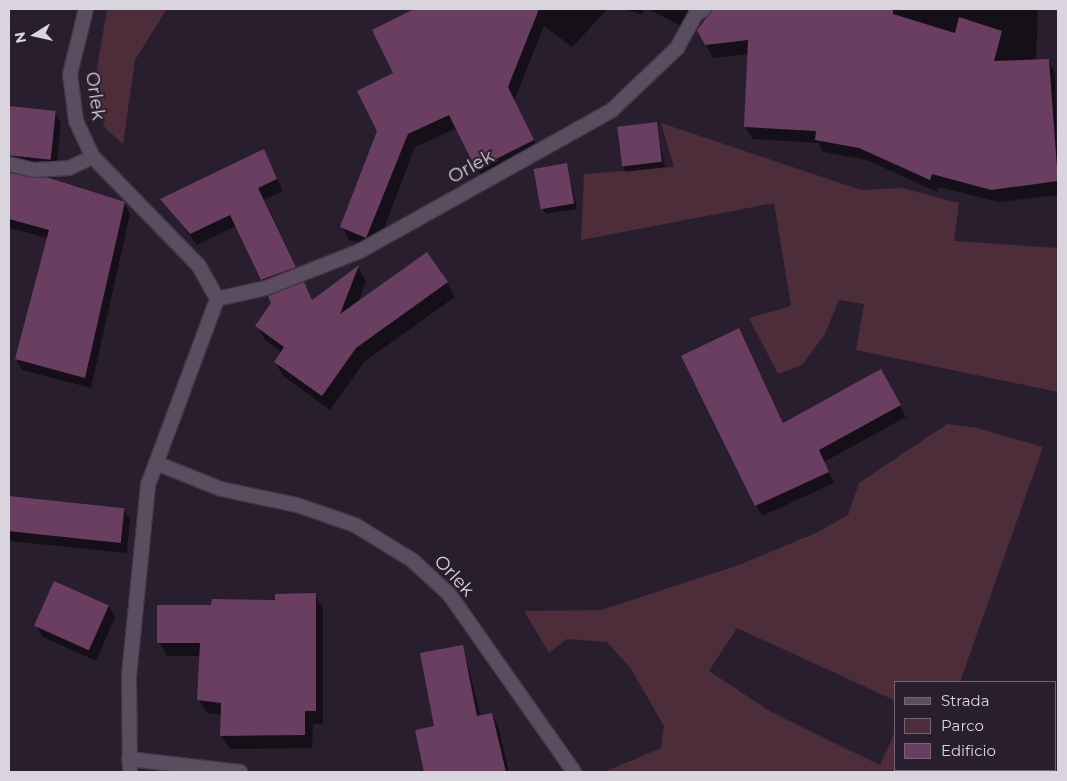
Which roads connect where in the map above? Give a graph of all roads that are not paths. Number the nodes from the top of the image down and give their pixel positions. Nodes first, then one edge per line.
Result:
1 (86, 9) edge
2 (704, 9) edge
3 (93, 157) junction
4 (9, 164) edge
5 (217, 299) junction
6 (156, 463) junction
7 (129, 766) edge
8 (240, 772) edge
9 (574, 772) edge

1 - 3 street, Orlek
2 - 5 street, Orlek
3 - 4 street
3 - 5 street, Orlek
5 - 6 street
6 - 7 street
6 - 9 street, Orlek
7 - 8 street

